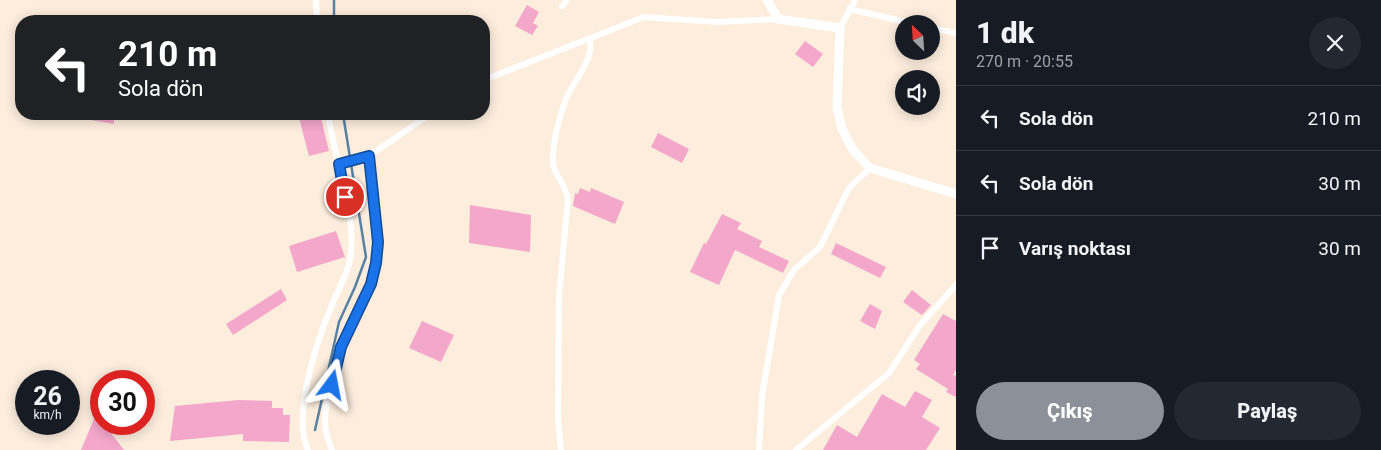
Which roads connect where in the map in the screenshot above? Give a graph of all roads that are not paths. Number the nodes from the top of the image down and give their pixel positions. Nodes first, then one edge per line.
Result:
1 (316, 0) edge
2 (567, 0) edge
3 (767, 0) edge
4 (855, 0) edge
5 (562, 6) dead end
6 (849, 9) junction
7 (317, 15) edge
8 (778, 19) junction
9 (895, 20) edge
10 (840, 28) junction
11 (940, 30) edge
12 (956, 33) edge
13 (590, 39) junction
14 (490, 78) edge
15 (330, 120) edge
16 (421, 120) edge
17 (369, 156) junction
18 (342, 164) junction
19 (870, 168) junction
20 (956, 194) edge
21 (956, 285) edge
22 (308, 450) edge
23 (332, 450) edge
24 (561, 450) edge
25 (759, 450) edge
26 (796, 450) edge

1 - 7 street
2 - 5 street
3 - 8 street
4 - 6 street
6 - 9 street
6 - 10 street
8 - 10 street
8 - 13 street
10 - 19 street
11 - 12 street
13 - 14 street
13 - 24 street
15 - 18 street
16 - 17 street
17 - 18 street
17 - 23 street
18 - 22 street
19 - 20 street
19 - 25 street
21 - 26 street

